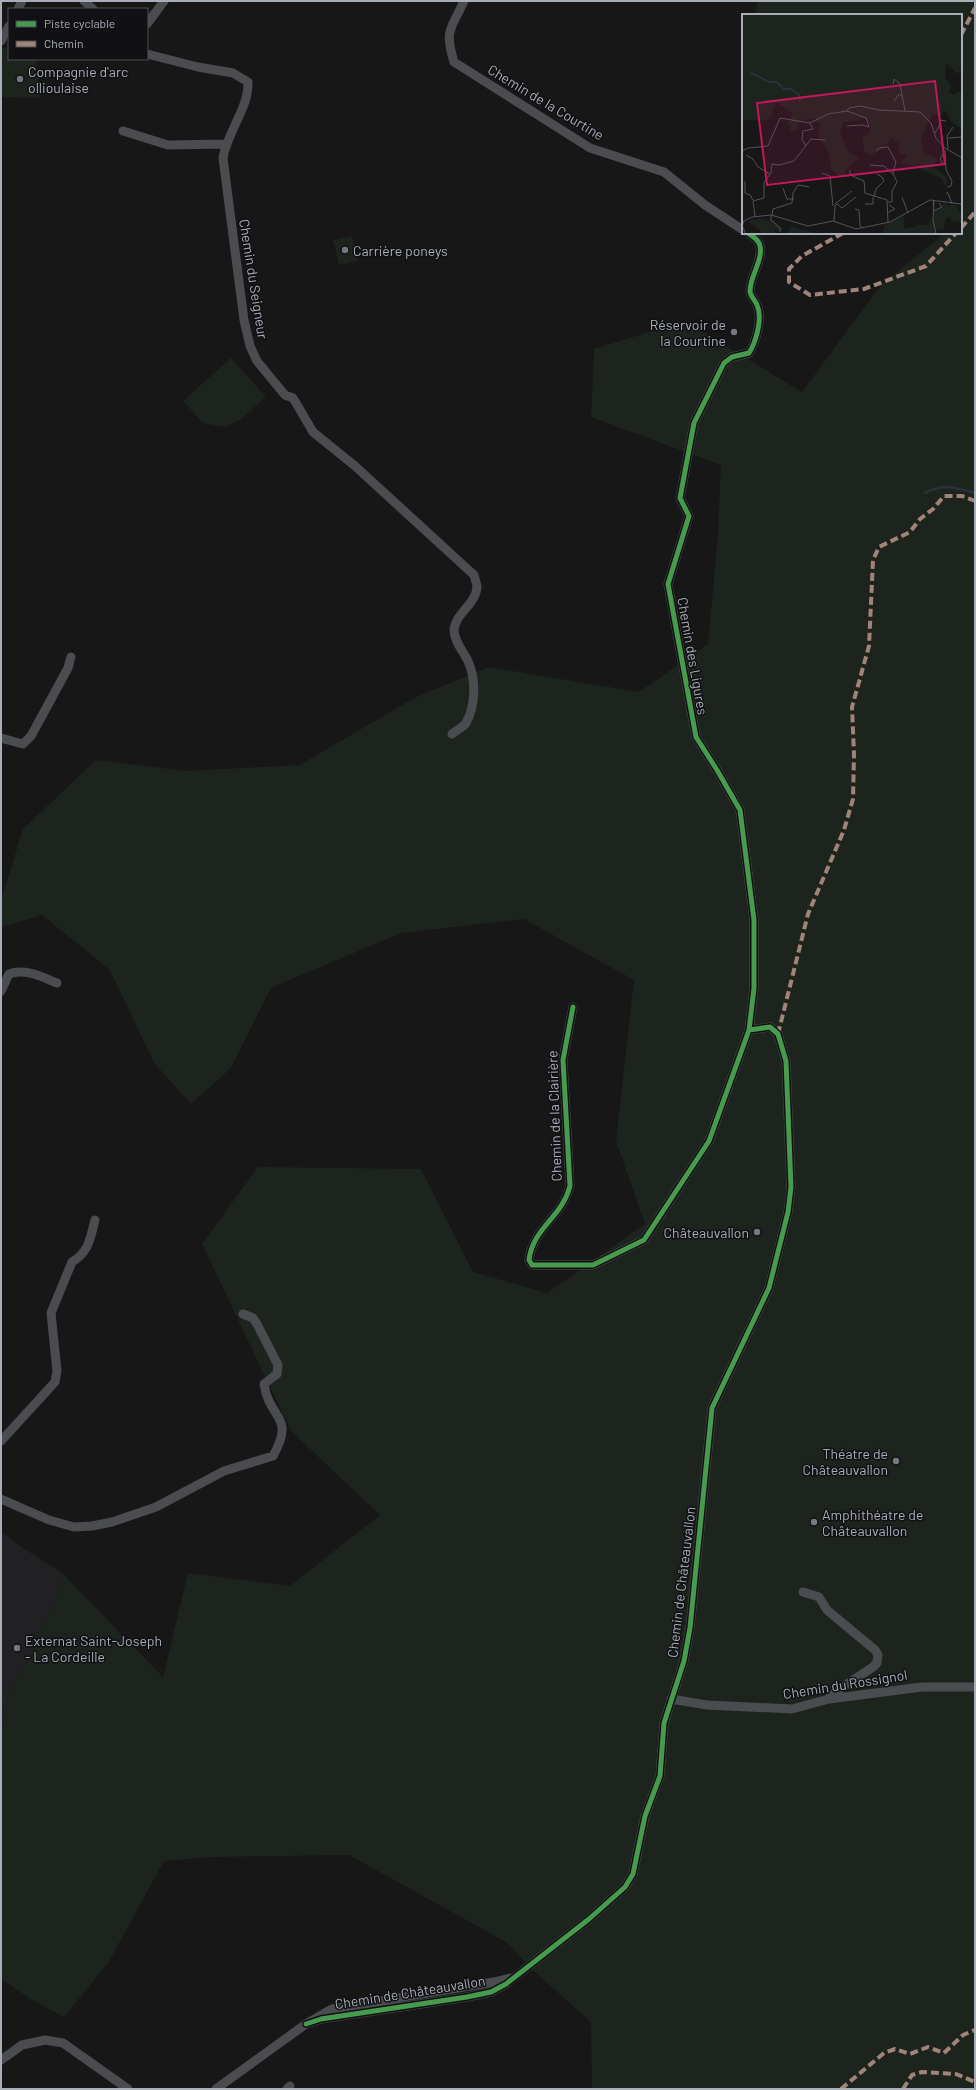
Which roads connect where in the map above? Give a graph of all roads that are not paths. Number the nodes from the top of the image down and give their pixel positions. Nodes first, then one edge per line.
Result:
1 (84, 1) edge
2 (164, 1) edge
3 (464, 1) edge
4 (92, 8) edge
5 (148, 23) edge
6 (8, 28) edge
7 (1, 41) edge
8 (148, 54) edge
9 (122, 131) dead end
10 (225, 144) junction
11 (742, 229) edge
12 (749, 234) edge
13 (71, 657) dead end
14 (452, 734) dead end
15 (1, 738) edge
16 (57, 982) dead end
17 (1, 991) edge
18 (573, 1007) dead end
19 (749, 1030) junction
20 (95, 1220) dead end
21 (243, 1314) dead end
22 (1, 1441) edge
23 (2, 1500) edge
24 (803, 1592) dead end
25 (975, 1687) edge
26 (671, 1699) junction
27 (828, 1699) junction
28 (1, 2060) edge
29 (128, 2089) edge
30 (216, 2089) edge

1 - 4 street
2 - 5 street
3 - 11 street, Chemin de la Courtine
6 - 7 street
8 - 10 street, Chemin du Seigneur
9 - 10 street
10 - 14 street, Chemin du Seigneur
12 - 19 street, Chemin des Ligures
13 - 15 street
16 - 17 street
18 - 19 street, Chemin de la Clairière
19 - 26 street, Chemin de Châteauvallon
20 - 22 street
21 - 23 street
24 - 27 street
25 - 27 street, Chemin du Rossignol
26 - 27 street, Chemin du Rossignol
26 - 30 street, Chemin de Châteauvallon
28 - 29 street

